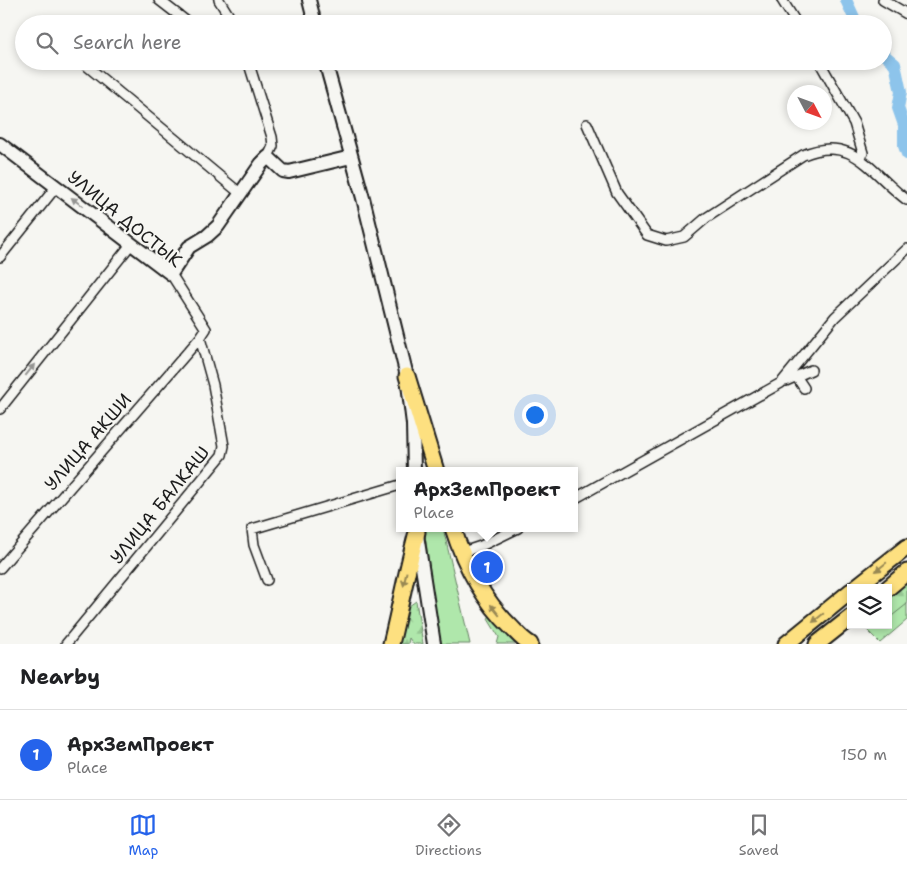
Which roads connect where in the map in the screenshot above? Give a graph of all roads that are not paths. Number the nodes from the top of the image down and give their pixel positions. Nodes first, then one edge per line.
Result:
1 (159, 0) edge
2 (219, 0) edge
3 (309, 0) edge
4 (782, 0) edge
5 (883, 0) edge
6 (907, 14) edge
7 (178, 15) edge
8 (228, 15) edge
9 (313, 15) edge
10 (791, 15) edge
11 (92, 70) edge
12 (251, 70) edge
13 (327, 70) edge
14 (824, 70) edge
15 (587, 124) dead end
16 (0, 144) edge
17 (863, 153) dead end
18 (268, 157) junction
19 (351, 157) junction
20 (56, 186) junction
21 (241, 194) junction
22 (907, 200) edge
23 (132, 243) junction
24 (907, 249) edge
25 (0, 257) edge
26 (171, 274) junction
27 (200, 338) junction
28 (811, 370) dead end
29 (407, 376) junction
30 (796, 376) junction
31 (781, 383) junction
32 (804, 388) dead end
33 (0, 409) edge
34 (414, 467) edge
35 (435, 467) edge
36 (396, 486) edge
37 (578, 497) edge
38 (416, 532) edge
39 (417, 532) edge
40 (454, 532) edge
41 (510, 532) edge
42 (907, 547) edge
43 (460, 552) junction
44 (0, 568) edge
45 (907, 572) edge
46 (266, 580) dead end
47 (860, 584) edge
48 (892, 585) edge
49 (847, 595) edge
50 (847, 620) edge
51 (66, 644) edge
52 (391, 644) edge
53 (434, 644) edge
54 (530, 644) edge
55 (786, 644) edge
56 (817, 644) edge

1 - 7 street
2 - 8 street
3 - 9 main road
4 - 10 street
5 - 6 street
11 - 21 street
12 - 18 street
13 - 19 main road
14 - 17 street
15 - 22 street
16 - 20 main road, УЛИЦА ДОСТЫК
18 - 19 main road
18 - 21 main road
19 - 29 main road
23 -> 20 main road, УЛИЦА ДОСТЫК
20 - 25 street
21 - 26 main road
23 - 26 main road, УЛИЦА ДОСТЫК
33 -> 23 street
24 - 31 street
26 - 27 street, УЛИЦА ДОСТЫК
27 - 44 street, УЛИЦА АКШИ
27 - 51 street, УЛИЦА БАЛКАШ
28 - 30 street
29 - 34 main road
29 - 35 highway
30 - 31 street
30 - 32 street
31 - 37 street
36 - 46 street
38 -> 52 highway
39 - 53 main road
40 - 43 highway
41 - 43 street
42 -> 47 highway
54 -> 43 highway
45 - 48 highway
49 -> 55 highway
50 - 56 highway

